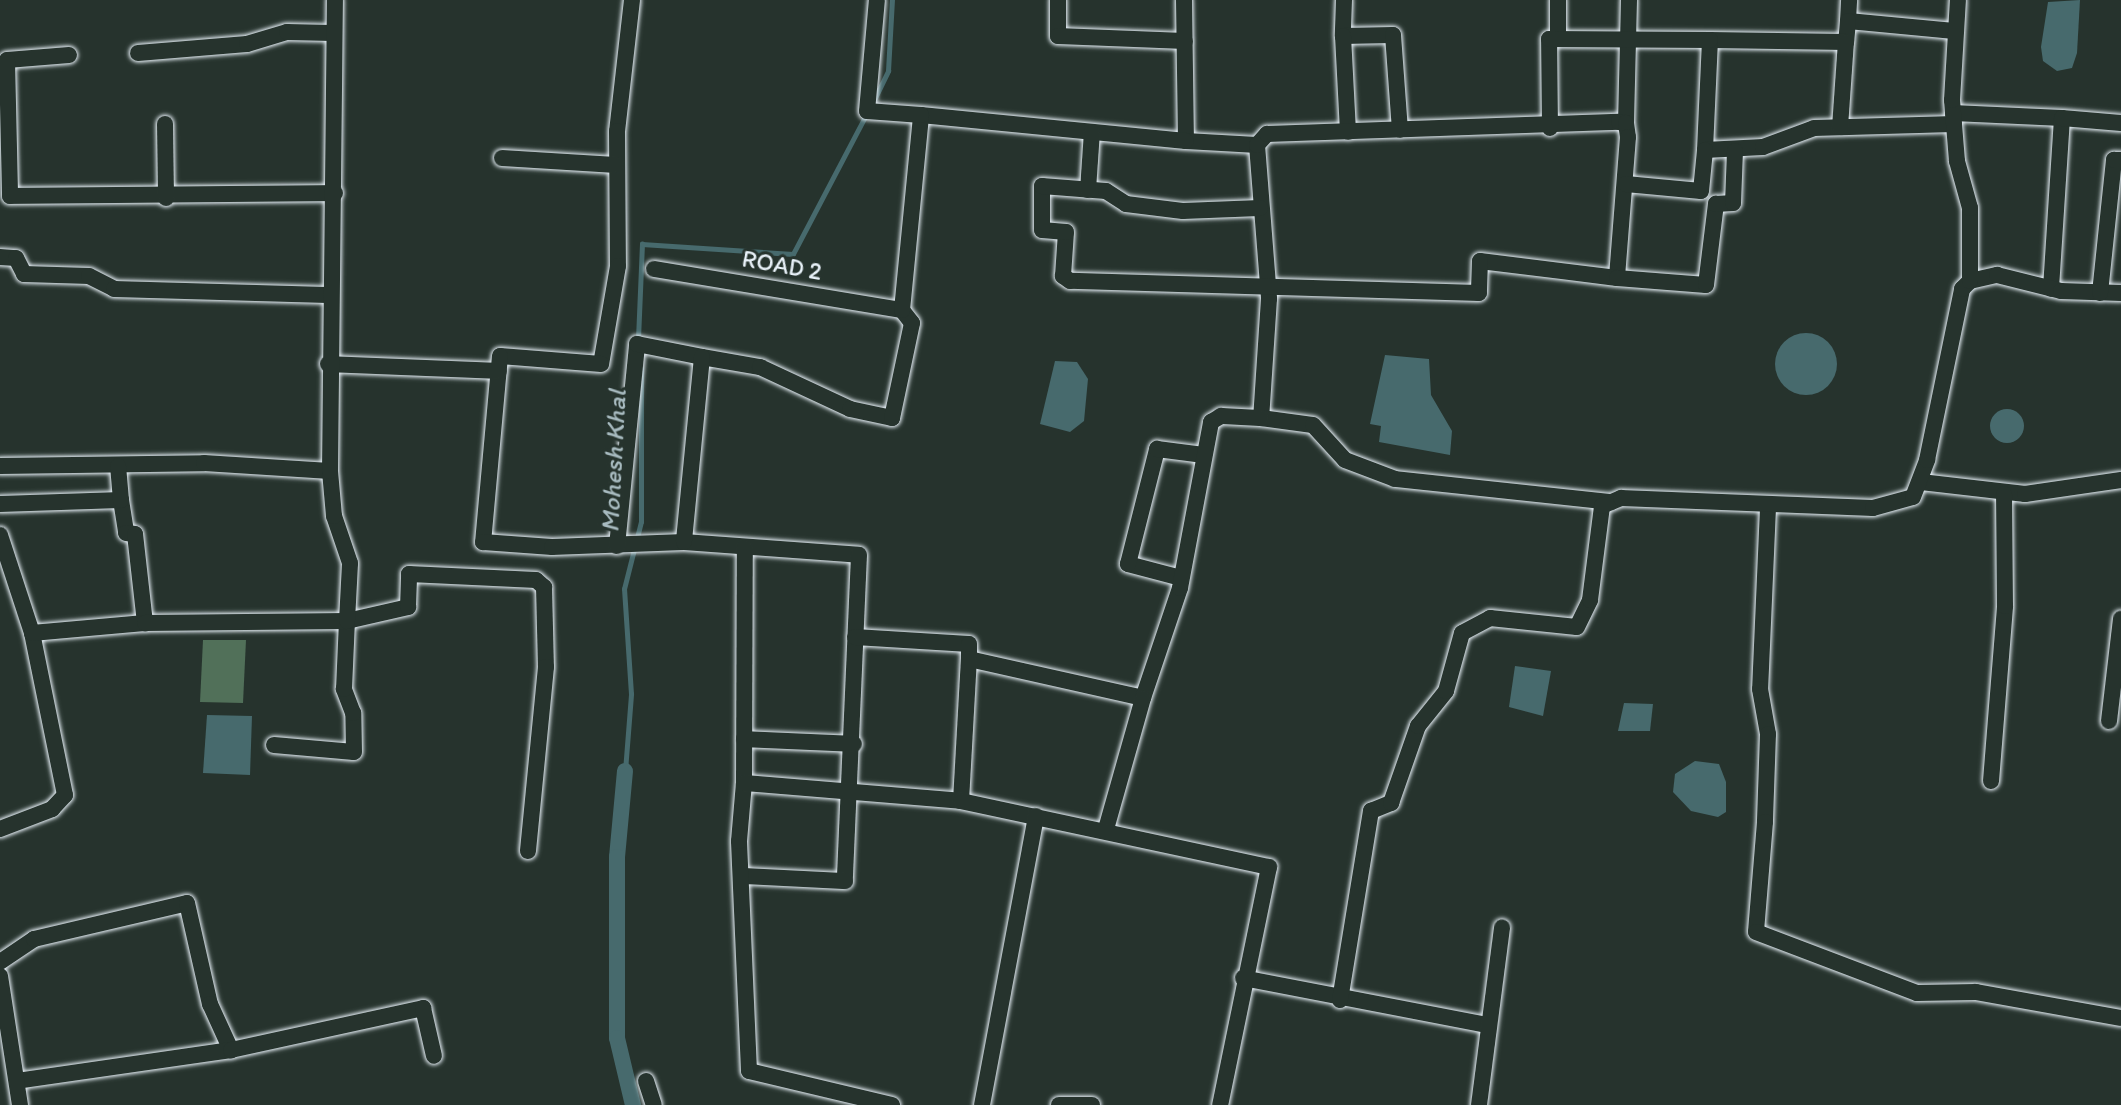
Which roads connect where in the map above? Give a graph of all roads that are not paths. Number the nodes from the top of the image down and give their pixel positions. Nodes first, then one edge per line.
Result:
1 (335, 0) edge
2 (632, 0) edge
3 (877, 0) edge
4 (1058, 0) edge
5 (1184, 0) edge
6 (1344, 0) edge
7 (1558, 0) edge
8 (1629, 0) edge
9 (1849, 0) edge
10 (1958, 0) edge
11 (1848, 21) junction
12 (1954, 31) junction
13 (332, 33) junction
14 (1343, 36) junction
15 (1558, 39) junction
16 (1628, 39) junction
17 (1710, 40) junction
18 (1185, 41) junction
19 (1846, 42) junction
20 (138, 52) dead end
21 (69, 55) dead end
22 (921, 115) junction
23 (2062, 118) junction
24 (1954, 119) junction
25 (1626, 123) junction
26 (2121, 123) edge
27 (165, 124) dead end
28 (1840, 127) junction
29 (1550, 128) junction
30 (1400, 130) junction
31 (1092, 132) junction
32 (1348, 132) junction
33 (1186, 141) junction
34 (1256, 145) junction
35 (1705, 150) junction
36 (1735, 151) junction
37 (502, 158) dead end
38 (2121, 160) edge
39 (616, 165) junction
40 (1626, 184) junction
41 (1088, 190) junction
42 (335, 193) junction
43 (166, 198) junction
44 (1260, 208) junction
45 (2114, 218) edge
46 (0, 257) edge
47 (654, 269) dead end
48 (1617, 278) junction
49 (1970, 281) junction
50 (2051, 289) junction
51 (1268, 290) junction
52 (2100, 293) junction
53 (2121, 293) edge
54 (327, 295) junction
55 (902, 310) junction
56 (702, 357) junction
57 (328, 364) junction
58 (499, 370) junction
59 (1261, 418) junction
60 (1204, 455) junction
61 (0, 466) edge
62 (118, 466) junction
63 (330, 471) junction
64 (2121, 480) edge
65 (1921, 482) junction
66 (2004, 494) junction
67 (121, 500) junction
68 (1611, 502) junction
69 (0, 504) edge
70 (1768, 508) junction
71 (0, 535) edge
72 (684, 542) junction
73 (617, 545) junction
74 (745, 548) junction
75 (1181, 578) junction
76 (2121, 619) edge
77 (347, 621) junction
78 (145, 624) junction
79 (32, 633) junction
80 (855, 637) junction
81 (969, 659) junction
82 (1143, 698) junction
83 (2109, 721) dead end
84 (744, 739) junction
85 (854, 744) junction
86 (274, 745) dead end
87 (1991, 781) dead end
88 (744, 783) junction
89 (849, 790) junction
90 (961, 801) junction
91 (1036, 816) junction
92 (0, 829) edge
93 (1106, 829) junction
94 (528, 852) dead end
95 (742, 876) junction
96 (1502, 927) dead end
97 (0, 962) edge
98 (0, 976) edge
99 (1243, 978) junction
100 (1340, 1000) junction
101 (2121, 1018) edge
102 (1488, 1024) junction
103 (231, 1050) junction
104 (434, 1056) dead end
105 (18, 1081) junction
106 (646, 1082) dead end
107 (20, 1105) edge
108 (654, 1105) edge
109 (892, 1105) edge
110 (982, 1105) edge
111 (1059, 1105) edge
112 (1092, 1105) edge
113 (1220, 1105) edge
114 (1479, 1105) edge

1 - 13 street
2 - 39 street
3 - 22 street
4 - 18 street
5 - 18 street
6 - 14 street
7 - 15 street
8 - 16 street
9 - 11 street
10 - 12 street
11 - 12 street
11 - 19 street
12 - 24 street
13 - 20 street
13 - 42 street
14 - 30 street
14 - 32 street
15 - 16 street
15 - 29 street
16 - 17 street
16 - 25 street
17 - 19 street
17 - 35 street
18 - 33 street
19 - 28 street
21 - 43 street
22 - 31 street
22 - 55 street
23 - 24 street
23 - 26 street
23 - 50 street
24 - 28 street
24 - 49 street
25 - 29 street
25 - 40 street
27 - 43 street
28 - 36 street
29 - 30 street
30 - 32 street
31 - 33 street
31 - 41 street
32 - 34 street
33 - 34 street
34 - 44 street
35 - 36 street
35 - 40 street
36 - 48 street
37 - 39 street
38 - 45 street
39 - 58 street
40 - 48 street
41 - 44 street
41 - 51 street
42 - 43 street
42 - 54 street
44 - 51 street
45 - 52 street
46 - 54 street
47 - 55 street, ROAD 2
48 - 51 street
49 - 50 street
49 - 65 street
50 - 52 street
51 - 59 street
52 - 53 street
54 - 57 street
55 - 56 street
56 - 72 street
56 - 73 street
57 - 58 street
57 - 63 street
58 - 73 street
59 - 60 street
59 - 68 street
60 - 75 street
60 - 75 street
61 - 62 street
62 - 63 street
62 - 67 street
63 - 77 street
64 - 66 street
65 - 66 street
65 - 70 street
66 - 87 street
67 - 69 street
67 - 78 street
68 - 70 street
68 - 100 street
70 - 101 street
71 - 79 street
72 - 73 street
72 - 74 street
74 - 80 street
74 - 84 street
75 - 82 street
76 - 83 street
77 - 78 street
77 - 86 street
77 - 94 street
78 - 79 street
79 - 92 street
80 - 81 street
80 - 85 street
81 - 82 street
81 - 90 street
82 - 93 street
84 - 85 street
84 - 88 street
85 - 89 street
88 - 89 street
88 - 95 street
89 - 90 street
89 - 95 street
90 - 91 street
91 - 93 street
91 - 110 street
93 - 99 street
95 - 109 street
96 - 102 street
97 - 103 street
98 - 105 street
99 - 100 street
99 - 113 street
100 - 102 street
102 - 114 street
103 - 104 street
103 - 105 street
105 - 107 street
106 - 108 street
111 - 112 street

